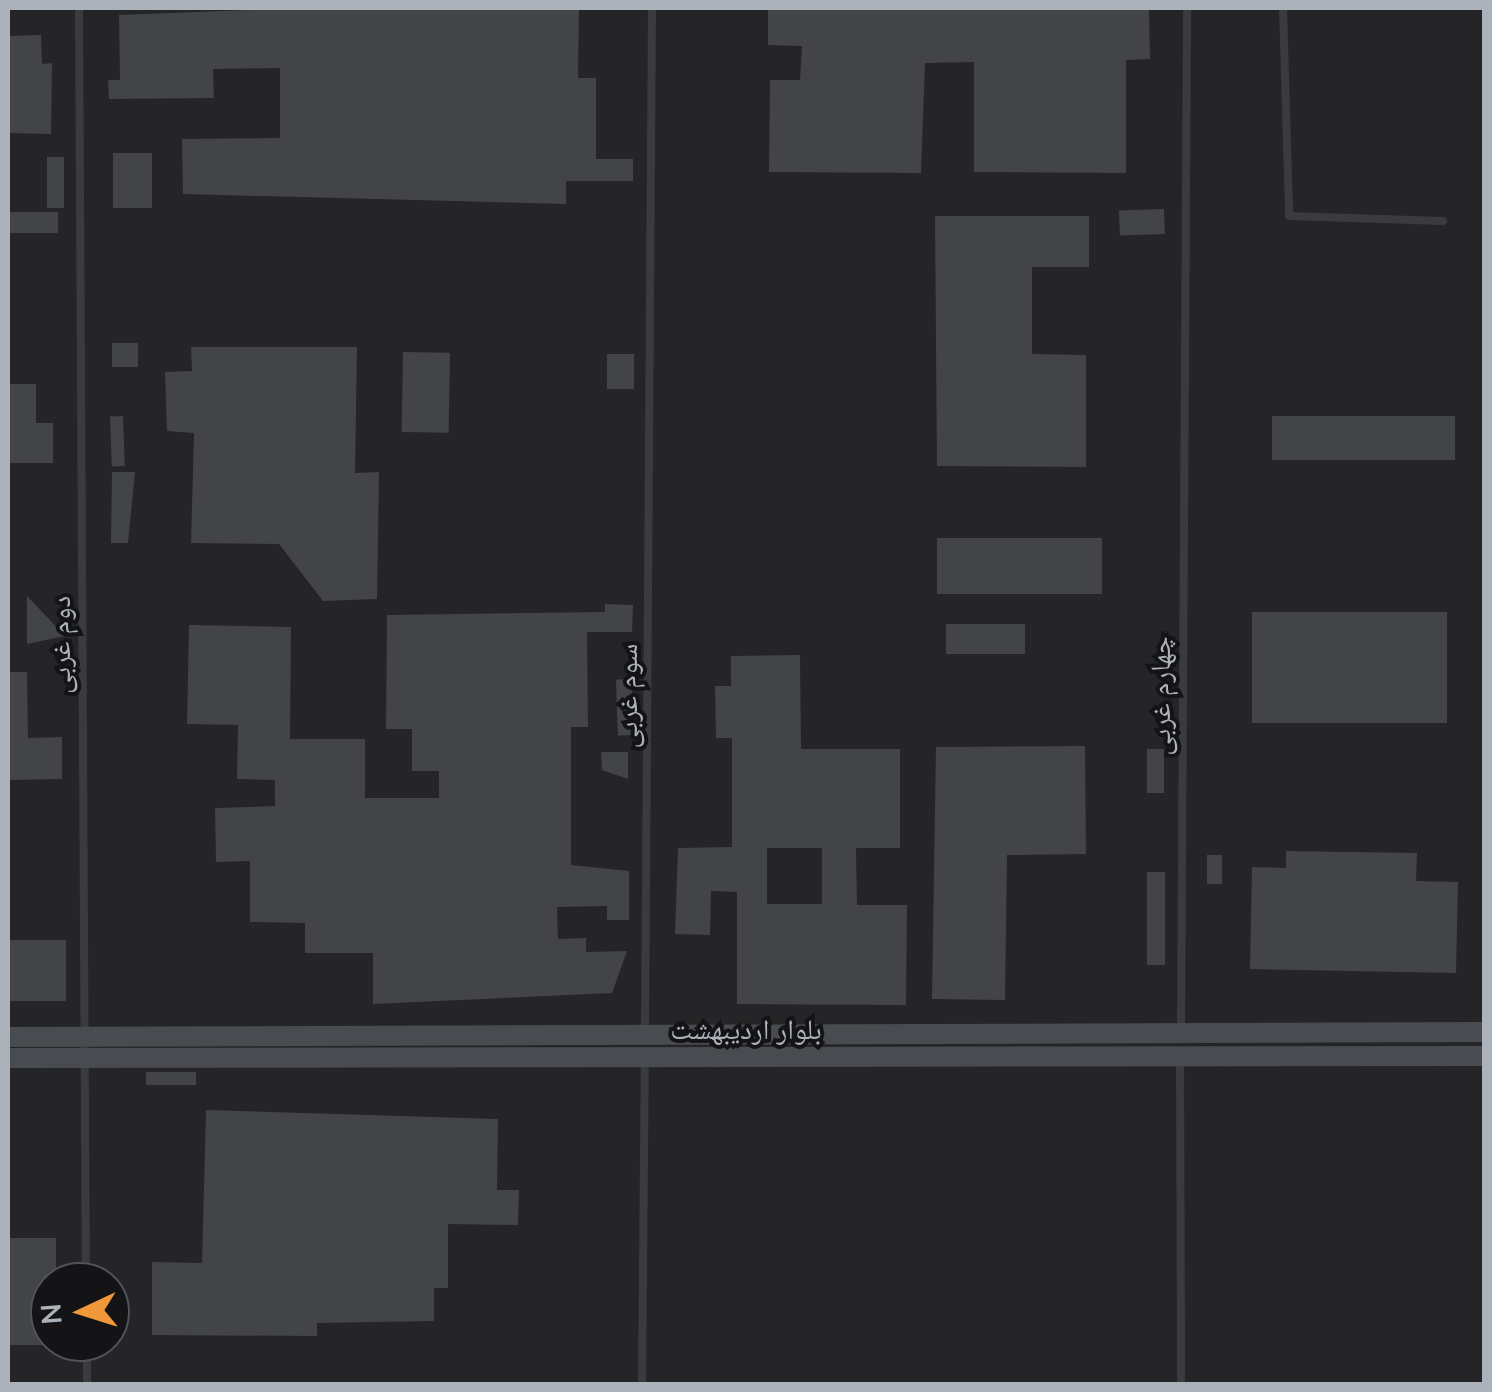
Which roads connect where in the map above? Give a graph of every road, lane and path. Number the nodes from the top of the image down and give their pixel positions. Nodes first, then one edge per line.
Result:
1 (79, 8) edge
2 (652, 8) edge
3 (1187, 8) edge
4 (1283, 8) edge
5 (1443, 221) dead end
6 (1180, 1031) junction
7 (1484, 1032) edge
8 (645, 1033) junction
9 (8, 1037) edge
10 (85, 1037) junction
11 (1484, 1056) edge
12 (645, 1057) junction
13 (1180, 1057) junction
14 (8, 1058) edge
15 (85, 1059) junction
16 (86, 1262) edge
17 (642, 1384) edge
18 (1181, 1384) edge

1 - 10 lane, دوم غربی
2 - 8 lane, سوم غربی
3 - 6 lane, چهارم غربی
4 - 5 lane
6 - 7 street, بلوار اردیبهشت
6 - 8 street, بلوار اردیبهشت
6 - 13 lane, چهارم غربی
8 - 10 street, بلوار اردیبهشت
8 - 12 lane, سوم غربی
9 - 10 street, بلوار اردیبهشت
10 - 15 lane, دوم غربی
11 - 13 street, بلوار اردیبهشت
12 - 13 street, بلوار اردیبهشت
12 - 15 street, بلوار اردیبهشت
12 - 17 lane, سوم غربی
13 - 18 lane, چهارم غربی
14 - 15 street, بلوار اردیبهشت
15 - 16 lane, دوم غربی

